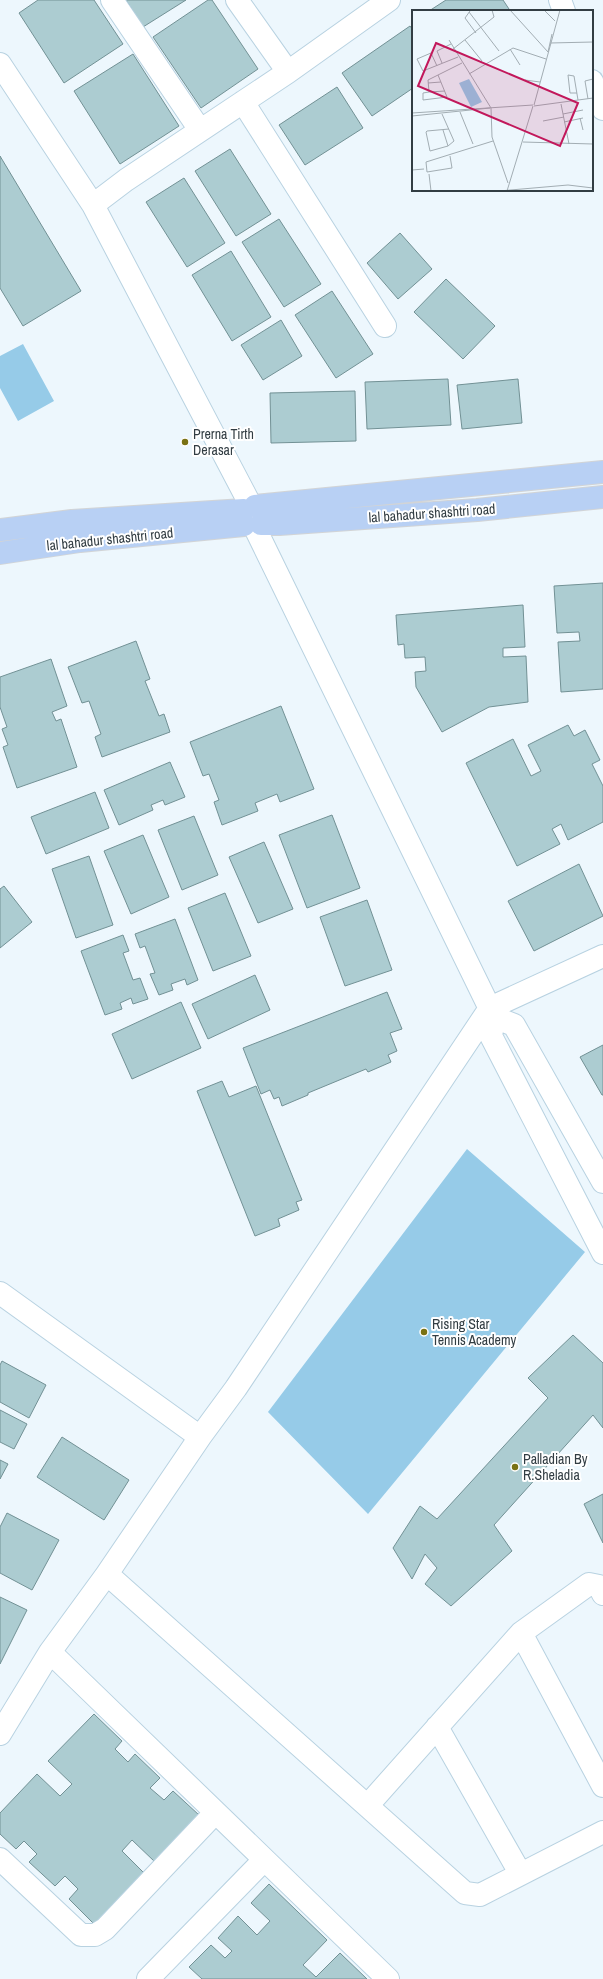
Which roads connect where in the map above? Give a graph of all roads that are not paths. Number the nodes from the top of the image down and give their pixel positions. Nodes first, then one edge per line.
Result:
1 (112, 0) edge
2 (237, 0) edge
3 (389, 0) edge
4 (560, 0) edge
5 (564, 10) edge
6 (0, 64) edge
7 (288, 72) junction
8 (593, 84) edge
9 (243, 102) junction
10 (603, 109) edge
11 (200, 130) junction
12 (93, 205) junction
13 (385, 326) dead end
14 (603, 472) edge
15 (603, 498) edge
16 (252, 516) junction
17 (0, 530) edge
18 (0, 553) edge
19 (603, 956) edge
20 (492, 1012) junction
21 (603, 1182) edge
22 (603, 1253) edge
23 (0, 1293) edge
24 (200, 1437) junction
25 (107, 1574) junction
26 (603, 1594) edge
27 (520, 1633) junction
28 (50, 1652) junction
29 (437, 1727) junction
30 (0, 1734) edge
31 (603, 1786) edge
32 (368, 1805) junction
33 (215, 1813) junction
34 (603, 1832) edge
35 (0, 1859) edge
36 (264, 1860) junction
37 (520, 1873) junction
38 (148, 1979) edge
39 (388, 1979) edge

1 - 11 street
2 - 7 street
3 - 7 street
4 - 5 street
6 - 12 street
7 - 9 street
8 - 10 street
9 - 11 street
9 - 13 street
11 - 12 street
12 - 16 street
14 - 16 main road
15 - 16 main road, lal bahadur shashtri road
16 - 17 main road
16 - 18 main road, lal bahadur shashtri road
16 - 20 street
19 - 20 street
20 - 21 street
20 - 22 street
20 - 24 street
23 - 24 street
24 - 25 street
25 - 28 street
25 - 32 street
26 - 27 street
27 - 29 street
27 - 31 street
28 - 30 street
28 - 33 street
29 - 32 street
29 - 37 street
32 - 37 street
33 - 35 street
33 - 36 street
34 - 37 street
36 - 38 street
36 - 39 street

